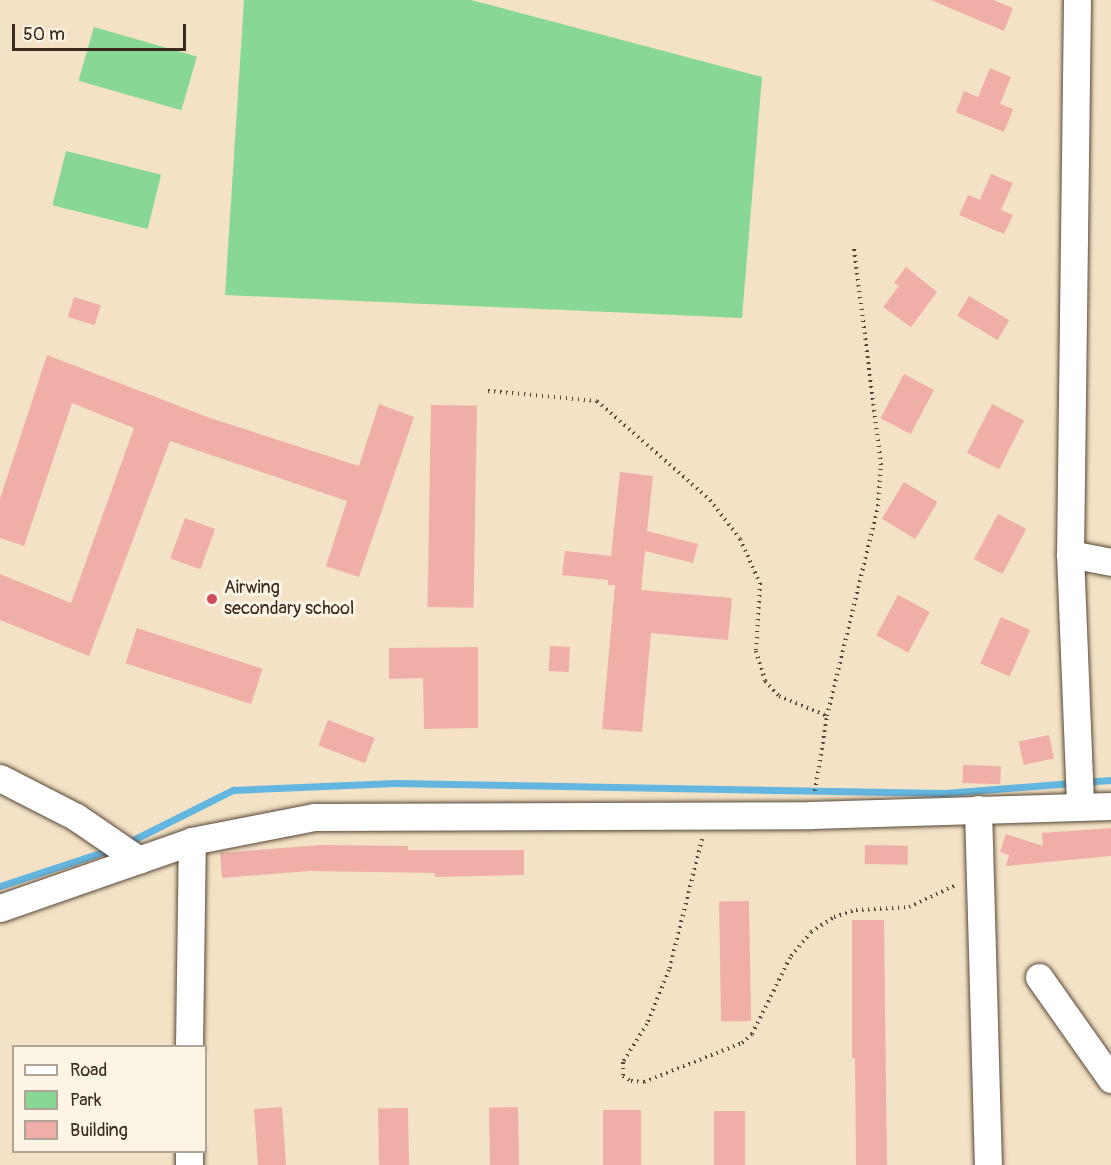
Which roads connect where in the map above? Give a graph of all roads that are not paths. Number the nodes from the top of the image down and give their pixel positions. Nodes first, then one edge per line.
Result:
1 (1077, 0) edge
2 (1070, 554) junction
3 (1111, 562) edge
4 (0, 778) edge
5 (1111, 806) edge
6 (1080, 807) junction
7 (978, 809) junction
8 (192, 841) junction
9 (138, 860) junction
10 (0, 908) edge
11 (1039, 977) dead end
12 (189, 1045) edge
13 (1111, 1079) edge
14 (986, 1162) edge

1 - 2 street
2 - 3 street
2 - 6 street
4 - 9 street
5 - 6 street
6 - 7 street
7 - 8 street
7 - 14 street
8 - 9 street
8 - 12 street
9 - 10 street
11 - 13 street

